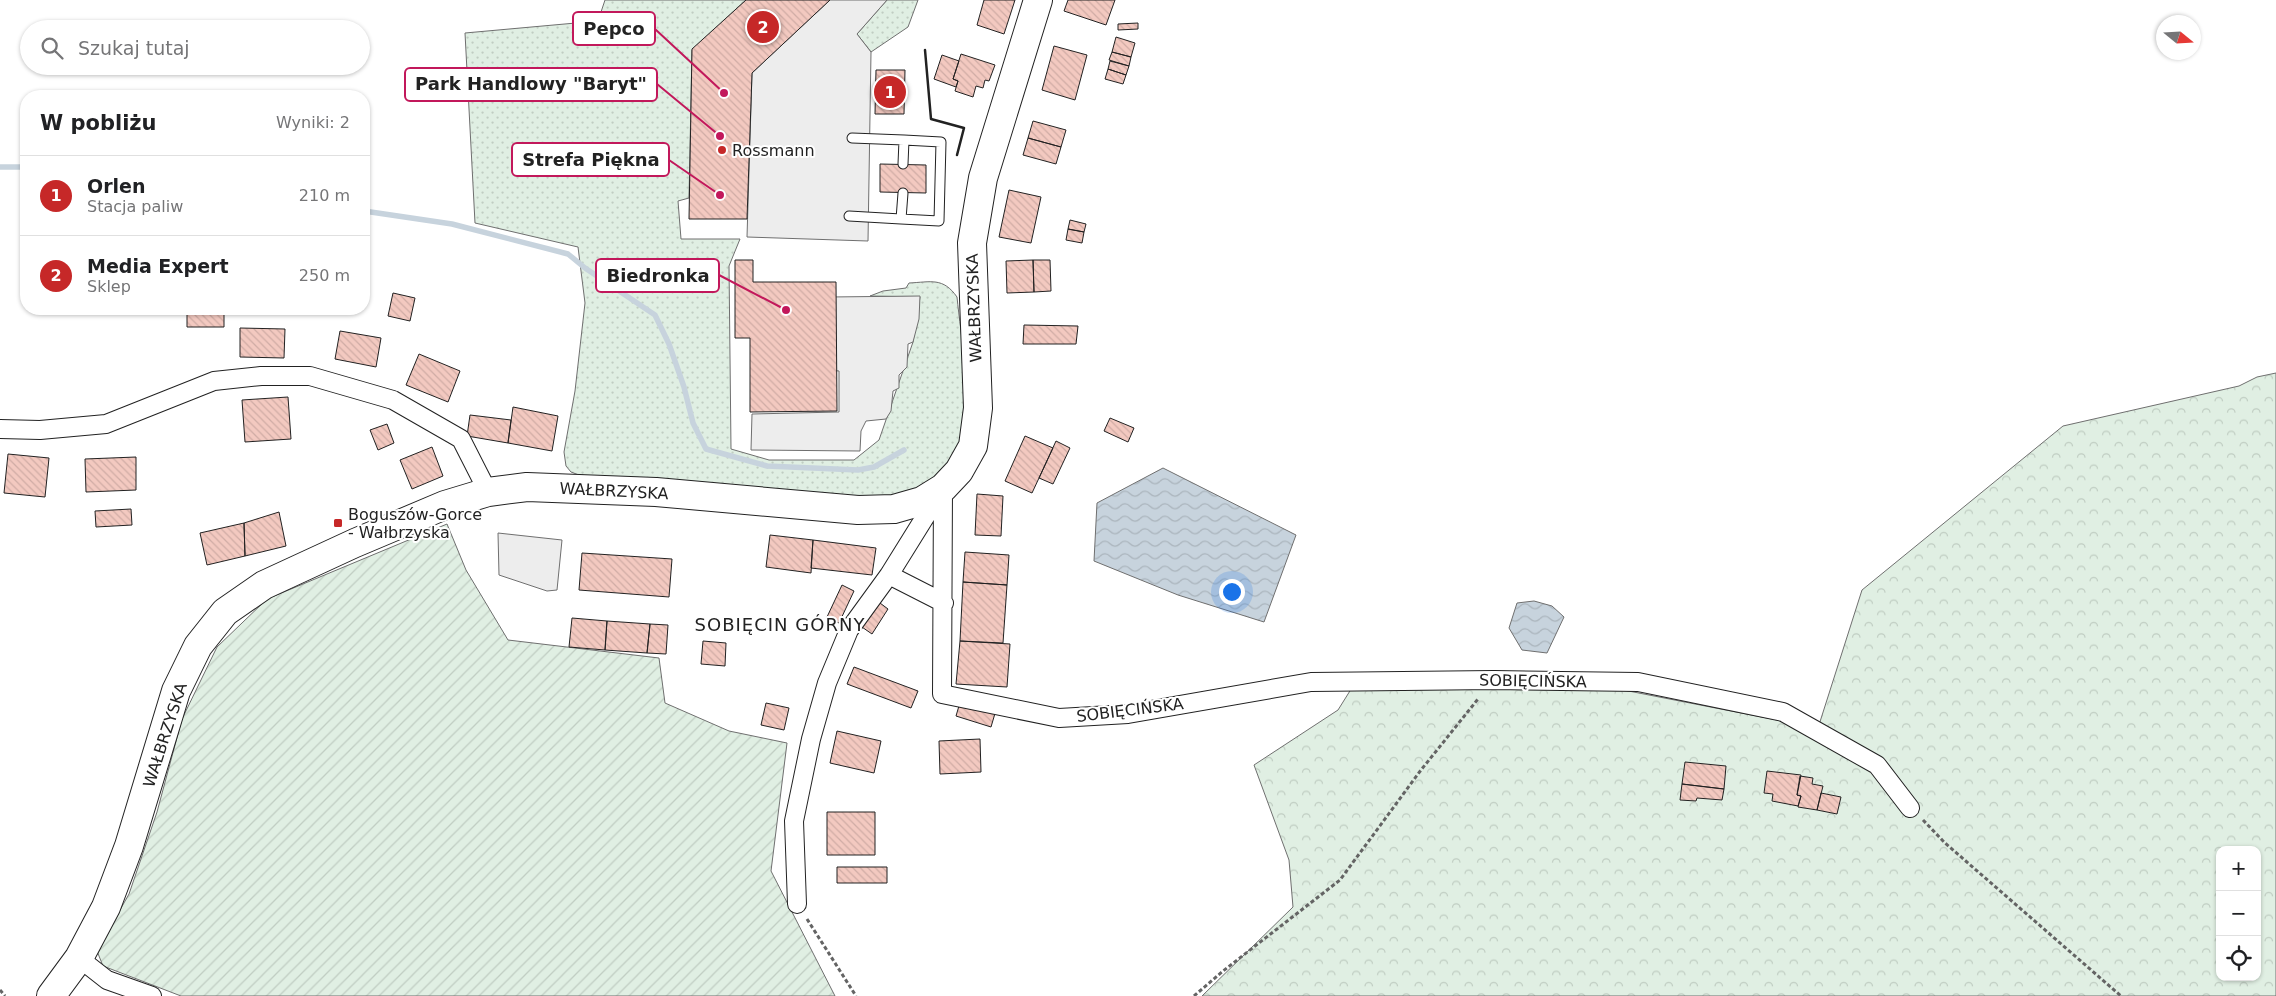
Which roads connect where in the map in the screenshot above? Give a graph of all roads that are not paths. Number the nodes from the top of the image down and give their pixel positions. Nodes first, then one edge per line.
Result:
1 (1038, 0) edge
2 (852, 138) dead end
3 (904, 140) junction
4 (903, 164) dead end
5 (903, 193) dead end
6 (849, 216) dead end
7 (901, 219) junction
8 (0, 429) edge
9 (943, 488) junction
10 (488, 492) junction
11 (889, 575) junction
12 (944, 603) junction
13 (1910, 808) road end
14 (797, 904) road end
15 (79, 958) junction
16 (51, 996) edge
17 (152, 996) edge

1 - 9 main road, WAŁBRZYSKA
2 - 3 lane
3 - 4 lane
3 - 7 lane
5 - 7 lane
6 - 7 lane
8 - 10 street
9 - 10 main road, WAŁBRZYSKA
9 - 11 street
9 - 12 street, SOBIĘCIŃSKA
10 - 15 main road, WAŁBRZYSKA
11 - 12 street
11 - 14 street
12 - 13 street, SOBIĘCIŃSKA
15 - 16 main road, WAŁBRZYSKA
15 - 17 street

